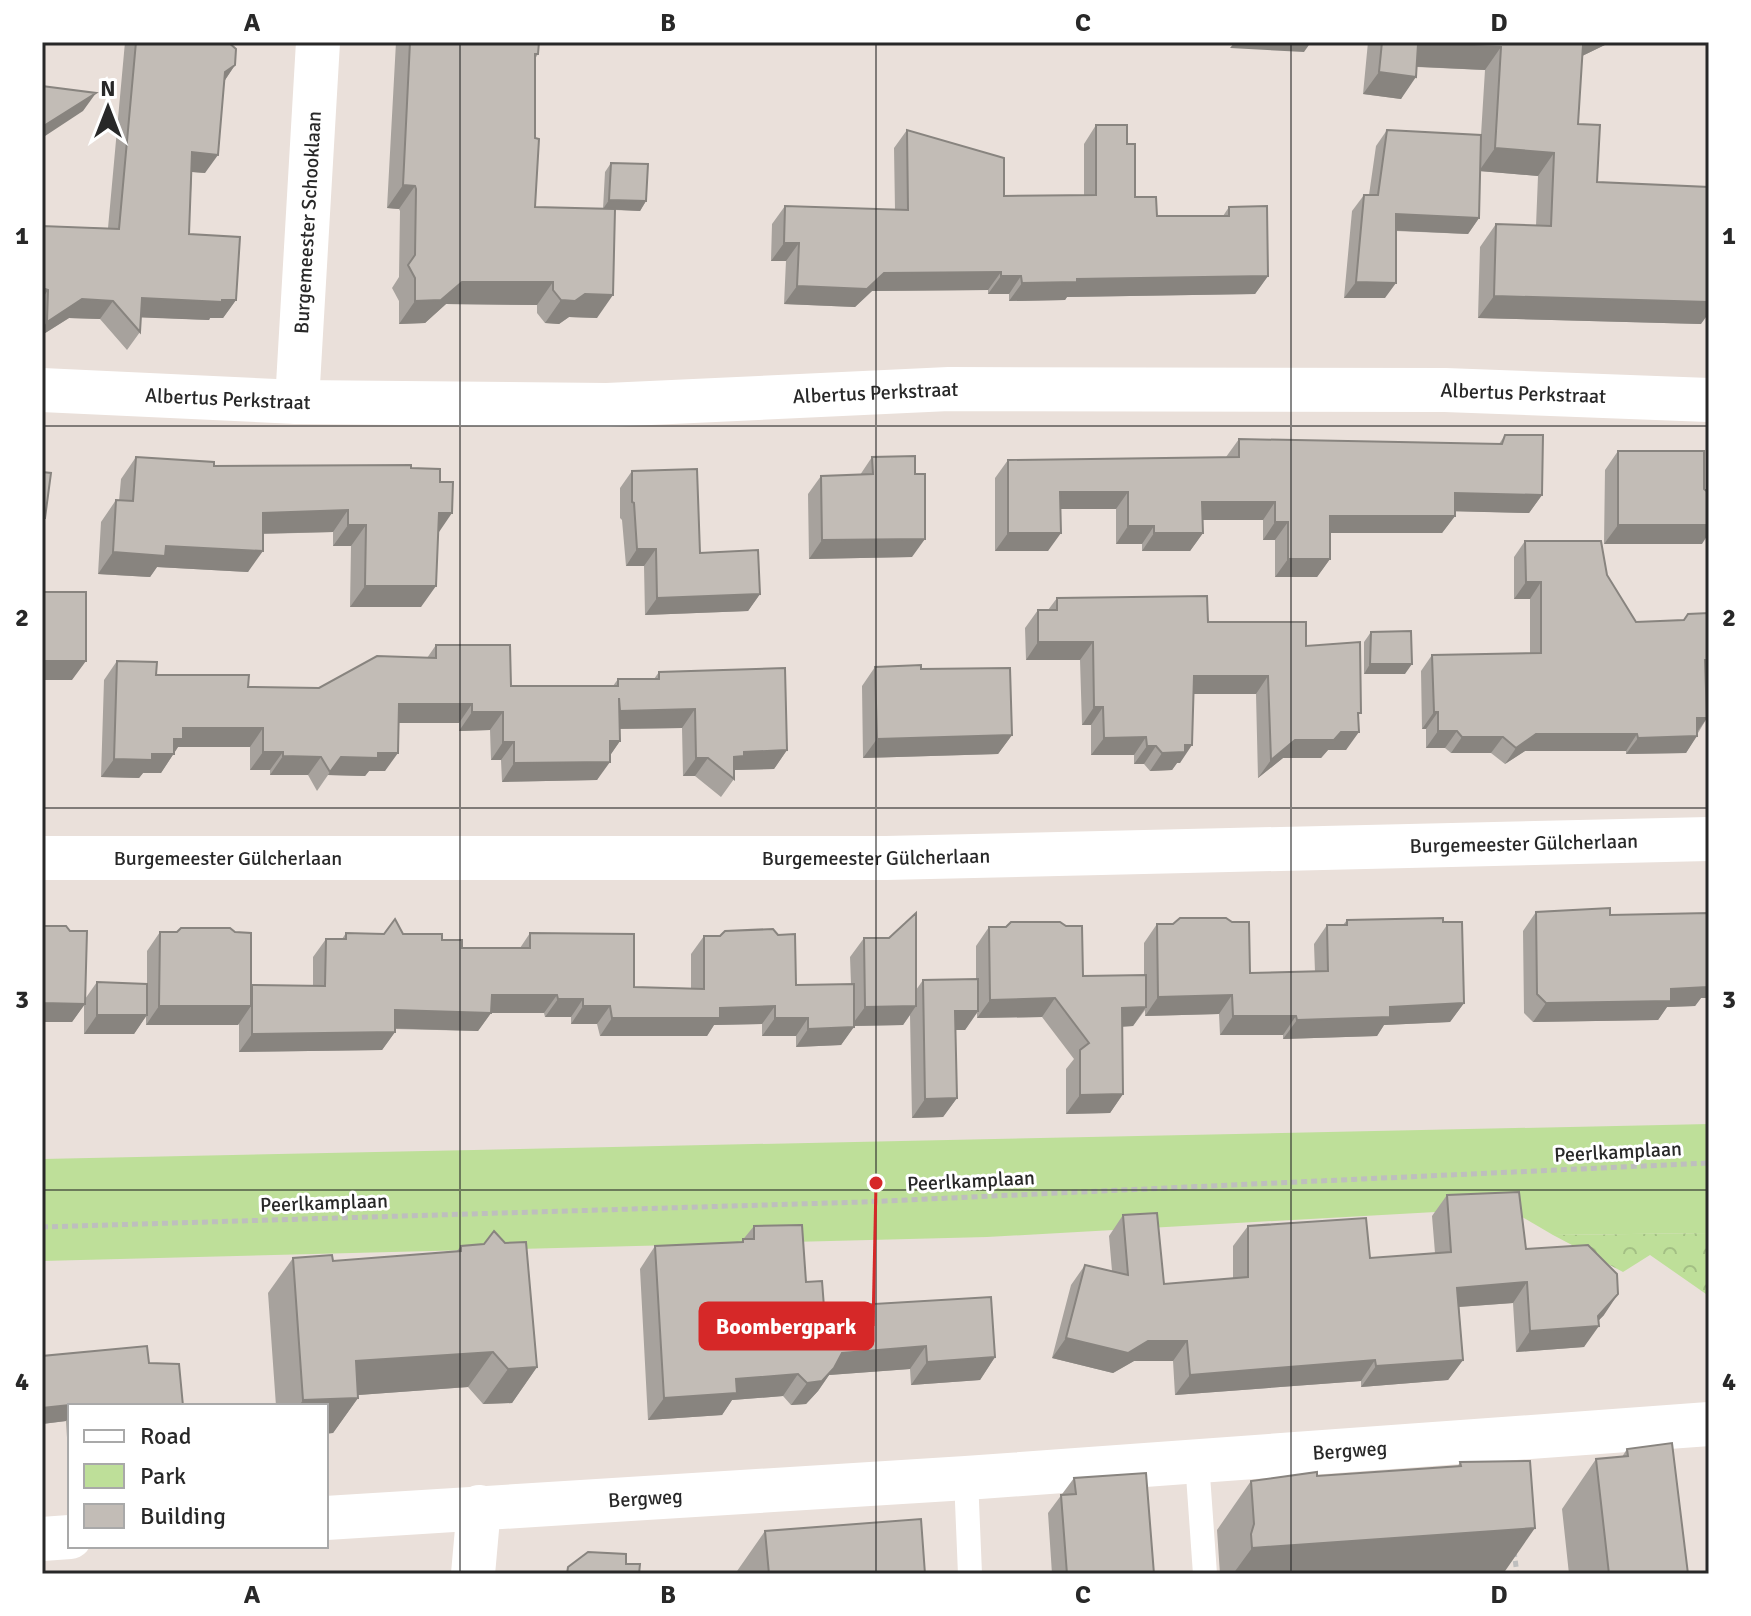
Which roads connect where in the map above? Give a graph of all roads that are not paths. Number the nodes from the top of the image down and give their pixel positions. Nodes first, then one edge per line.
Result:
1 (318, 42) edge
2 (42, 390) edge
3 (1709, 400) edge
4 (297, 402) junction
5 (1709, 839) edge
6 (42, 858) edge
7 (1709, 1424) edge
8 (1197, 1461) junction
9 (966, 1478) junction
10 (479, 1507) junction
11 (328, 1518) edge
12 (68, 1537) edge
13 (42, 1539) edge
14 (473, 1574) edge
15 (970, 1574) edge
16 (1205, 1574) edge

1 - 4 street, Burgemeester Schooklaan
2 - 4 street, Albertus Perkstraat
3 - 4 street, Albertus Perkstraat
5 - 6 street, Burgemeester Gülcherlaan
7 - 8 street, Bergweg
8 - 9 street, Bergweg
8 - 16 lane
9 - 10 street, Bergweg
9 - 15 lane
10 - 11 street, Bergweg
10 - 14 street
12 - 13 street

